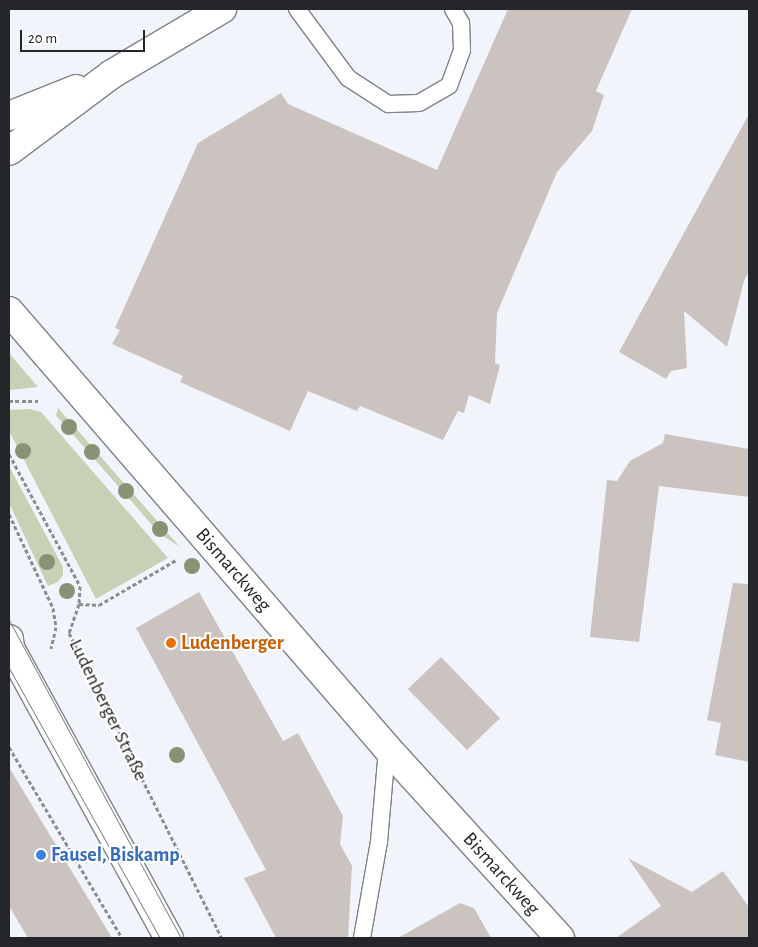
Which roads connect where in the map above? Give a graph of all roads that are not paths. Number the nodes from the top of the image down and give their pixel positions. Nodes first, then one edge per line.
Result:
1 (222, 9) edge
2 (297, 9) edge
3 (453, 9) edge
4 (112, 74) junction
5 (9, 116) edge
6 (9, 151) edge
7 (9, 311) edge
8 (9, 645) edge
9 (387, 748) junction
10 (169, 938) edge
11 (362, 938) edge
12 (560, 938) edge

1 - 4 street
2 - 3 lane
4 - 5 street
4 - 6 street
7 - 9 street, Bismarckweg
8 - 10 street
9 - 11 lane
9 - 12 street, Bismarckweg

